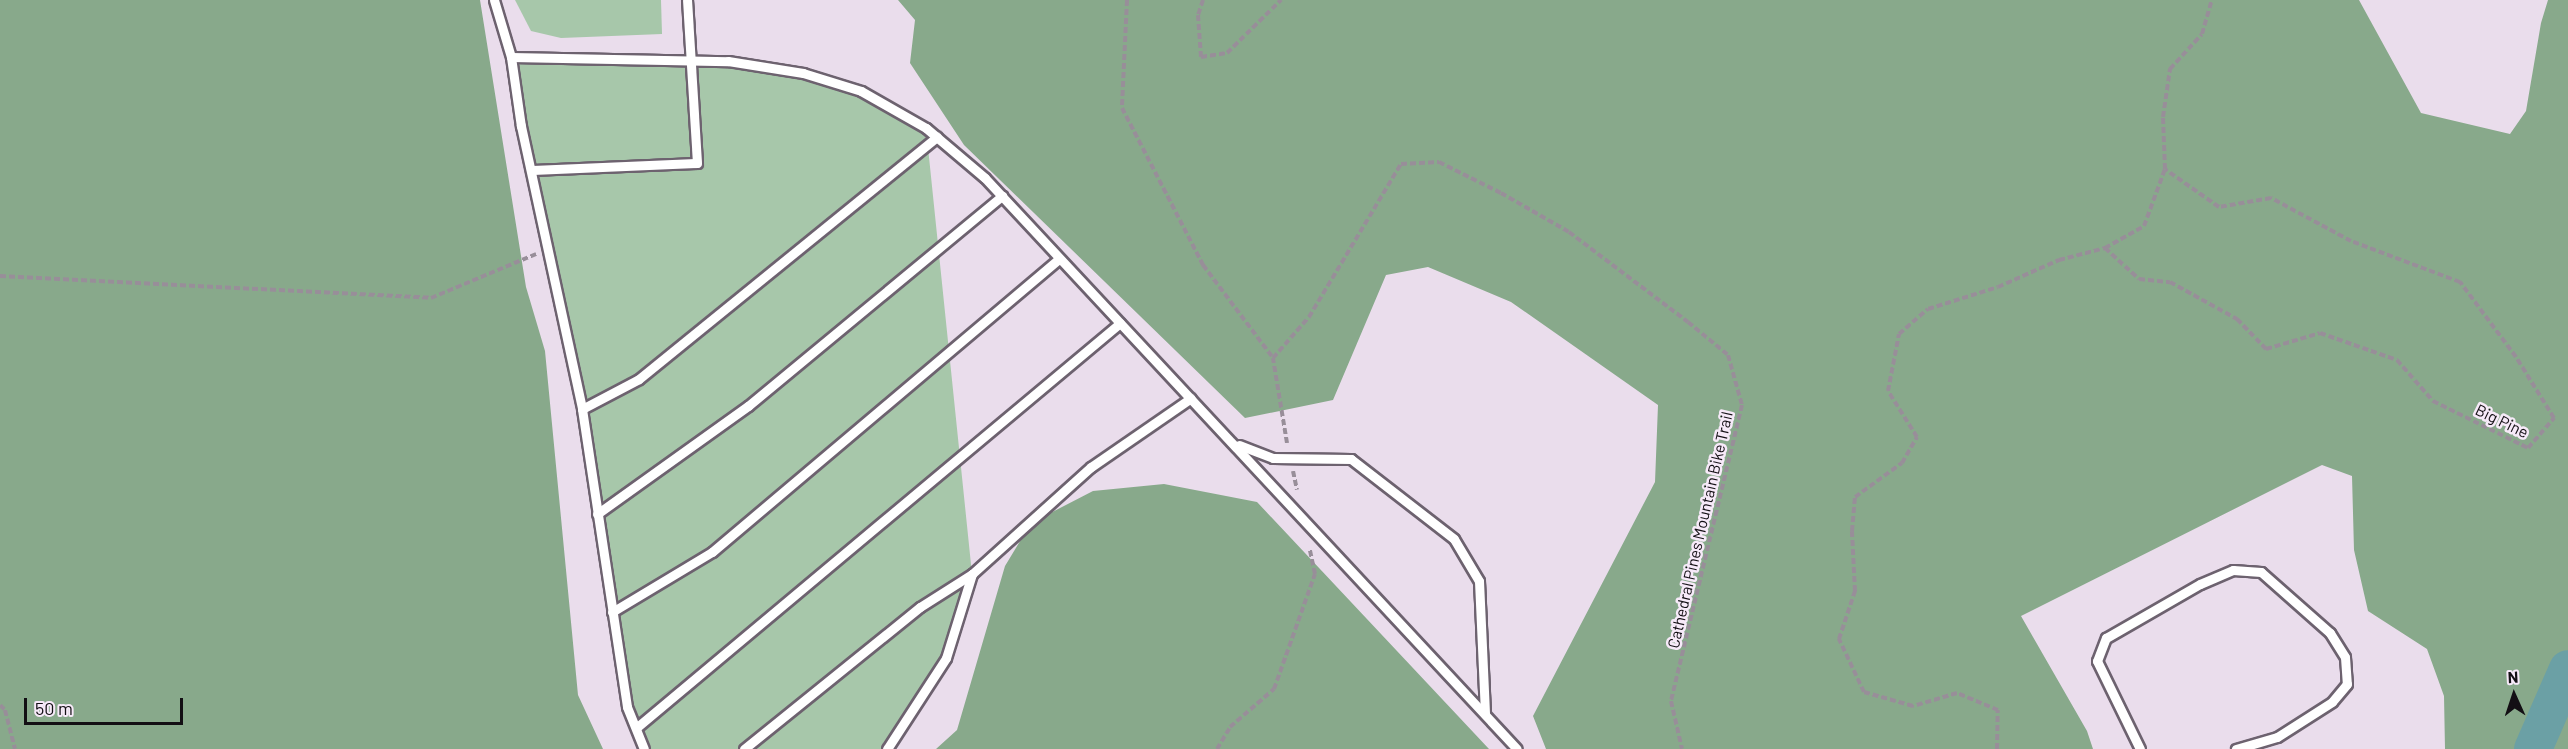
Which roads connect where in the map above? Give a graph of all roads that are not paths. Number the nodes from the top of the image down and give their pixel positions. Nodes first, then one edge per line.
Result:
1 (494, 0) edge
2 (687, 0) edge
3 (511, 57) junction
4 (692, 59) junction
5 (937, 137) junction
6 (531, 170) junction
7 (1002, 196) junction
8 (1059, 259) junction
9 (1120, 323) junction
10 (1191, 398) junction
11 (582, 409) junction
12 (1234, 443) junction
13 (597, 514) junction
14 (972, 574) junction
15 (612, 612) junction
16 (1485, 713) junction
17 (636, 728) junction
18 (644, 749) edge
19 (744, 749) edge
20 (887, 749) edge
21 (1517, 749) edge
22 (2140, 749) edge
23 (2236, 749) edge

1 - 3 lane
2 - 4 lane
3 - 4 lane
3 - 6 lane
4 - 5 lane
4 - 6 lane
5 - 7 lane
5 - 11 lane
6 - 11 lane
7 - 8 lane
7 - 13 lane
8 - 9 lane
8 - 15 lane
9 - 10 lane
9 - 17 lane
10 - 12 lane
10 - 14 lane
11 - 13 lane
12 - 16 lane
12 - 16 lane
13 - 15 lane
14 - 19 lane
14 - 20 lane
15 - 17 lane
16 - 21 lane
17 - 18 lane
22 - 23 lane

